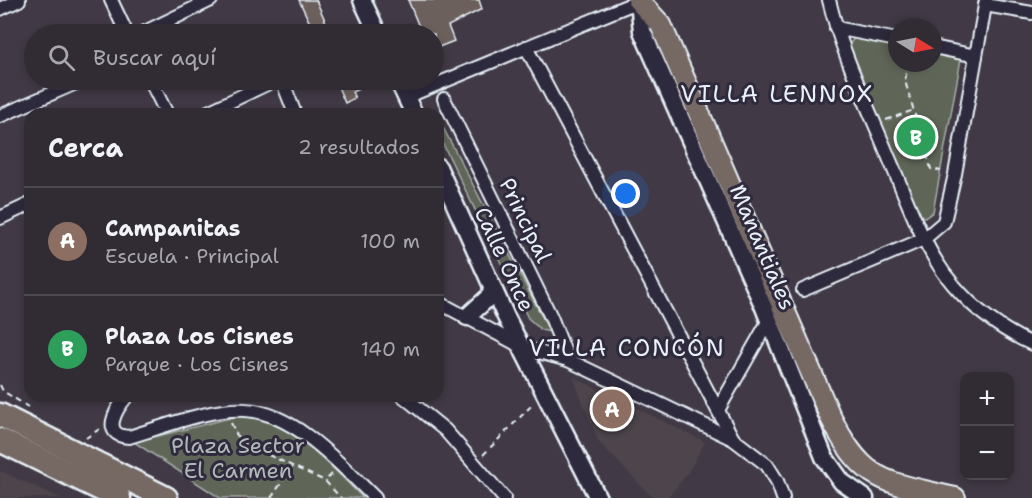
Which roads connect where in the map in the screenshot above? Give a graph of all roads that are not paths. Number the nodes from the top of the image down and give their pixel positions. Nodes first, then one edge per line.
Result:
1 (20, 0) edge
2 (111, 0) edge
3 (211, 0) edge
4 (362, 0) edge
5 (830, 0) edge
6 (639, 1) edge
7 (986, 2) edge
8 (0, 9) edge
9 (1032, 13) edge
10 (122, 24) edge
11 (162, 24) edge
12 (371, 24) edge
13 (836, 28) junction
14 (888, 38) edge
15 (526, 47) junction
16 (942, 49) edge
17 (976, 56) junction
18 (444, 81) edge
19 (60, 90) edge
20 (155, 90) edge
21 (254, 90) edge
22 (286, 90) edge
23 (403, 90) edge
24 (423, 90) edge
25 (406, 97) junction
26 (444, 99) dead end
27 (163, 108) edge
28 (217, 108) edge
29 (293, 108) edge
30 (411, 108) edge
31 (0, 116) edge
32 (444, 180) edge
33 (24, 207) edge
34 (0, 218) edge
35 (924, 239) junction
36 (492, 286) junction
37 (803, 290) dead end
38 (444, 305) edge
39 (467, 317) junction
40 (769, 320) junction
41 (1032, 344) edge
42 (524, 348) junction
43 (568, 360) junction
44 (122, 402) edge
45 (410, 402) edge
46 (718, 410) junction
47 (0, 415) edge
48 (0, 440) edge
49 (733, 440) junction
50 (119, 498) edge
51 (166, 498) edge
52 (375, 498) edge
53 (504, 498) edge
54 (598, 498) edge
55 (783, 498) edge
56 (866, 498) edge
57 (955, 498) edge

1 - 8 street
2 - 10 street
3 - 11 street
4 - 12 street
5 - 13 street
6 - 15 street
6 - 40 street, Manantiales
6 - 57 main road, Manantiales
7 - 9 street
7 - 17 street
13 - 14 street
13 - 35 street
15 - 18 street
15 - 46 street
16 - 17 street
17 - 35 street
19 - 31 street
20 - 27 street
21 - 28 street
22 - 29 street
23 - 25 street
24 - 25 street
25 - 30 street
26 - 43 street, Principal
32 - 36 street, Calle Once
33 - 34 street
35 - 37 street
35 - 41 street
36 - 39 street
36 - 42 street, Calle Once
38 - 39 street
39 - 42 street
40 - 46 street
40 - 56 street, Manantiales
42 - 43 street
42 - 54 street, Calle Once
43 - 49 street
44 - 52 street
45 - 53 street
46 - 49 street
47 - 51 highway
48 - 50 highway
49 - 55 street

